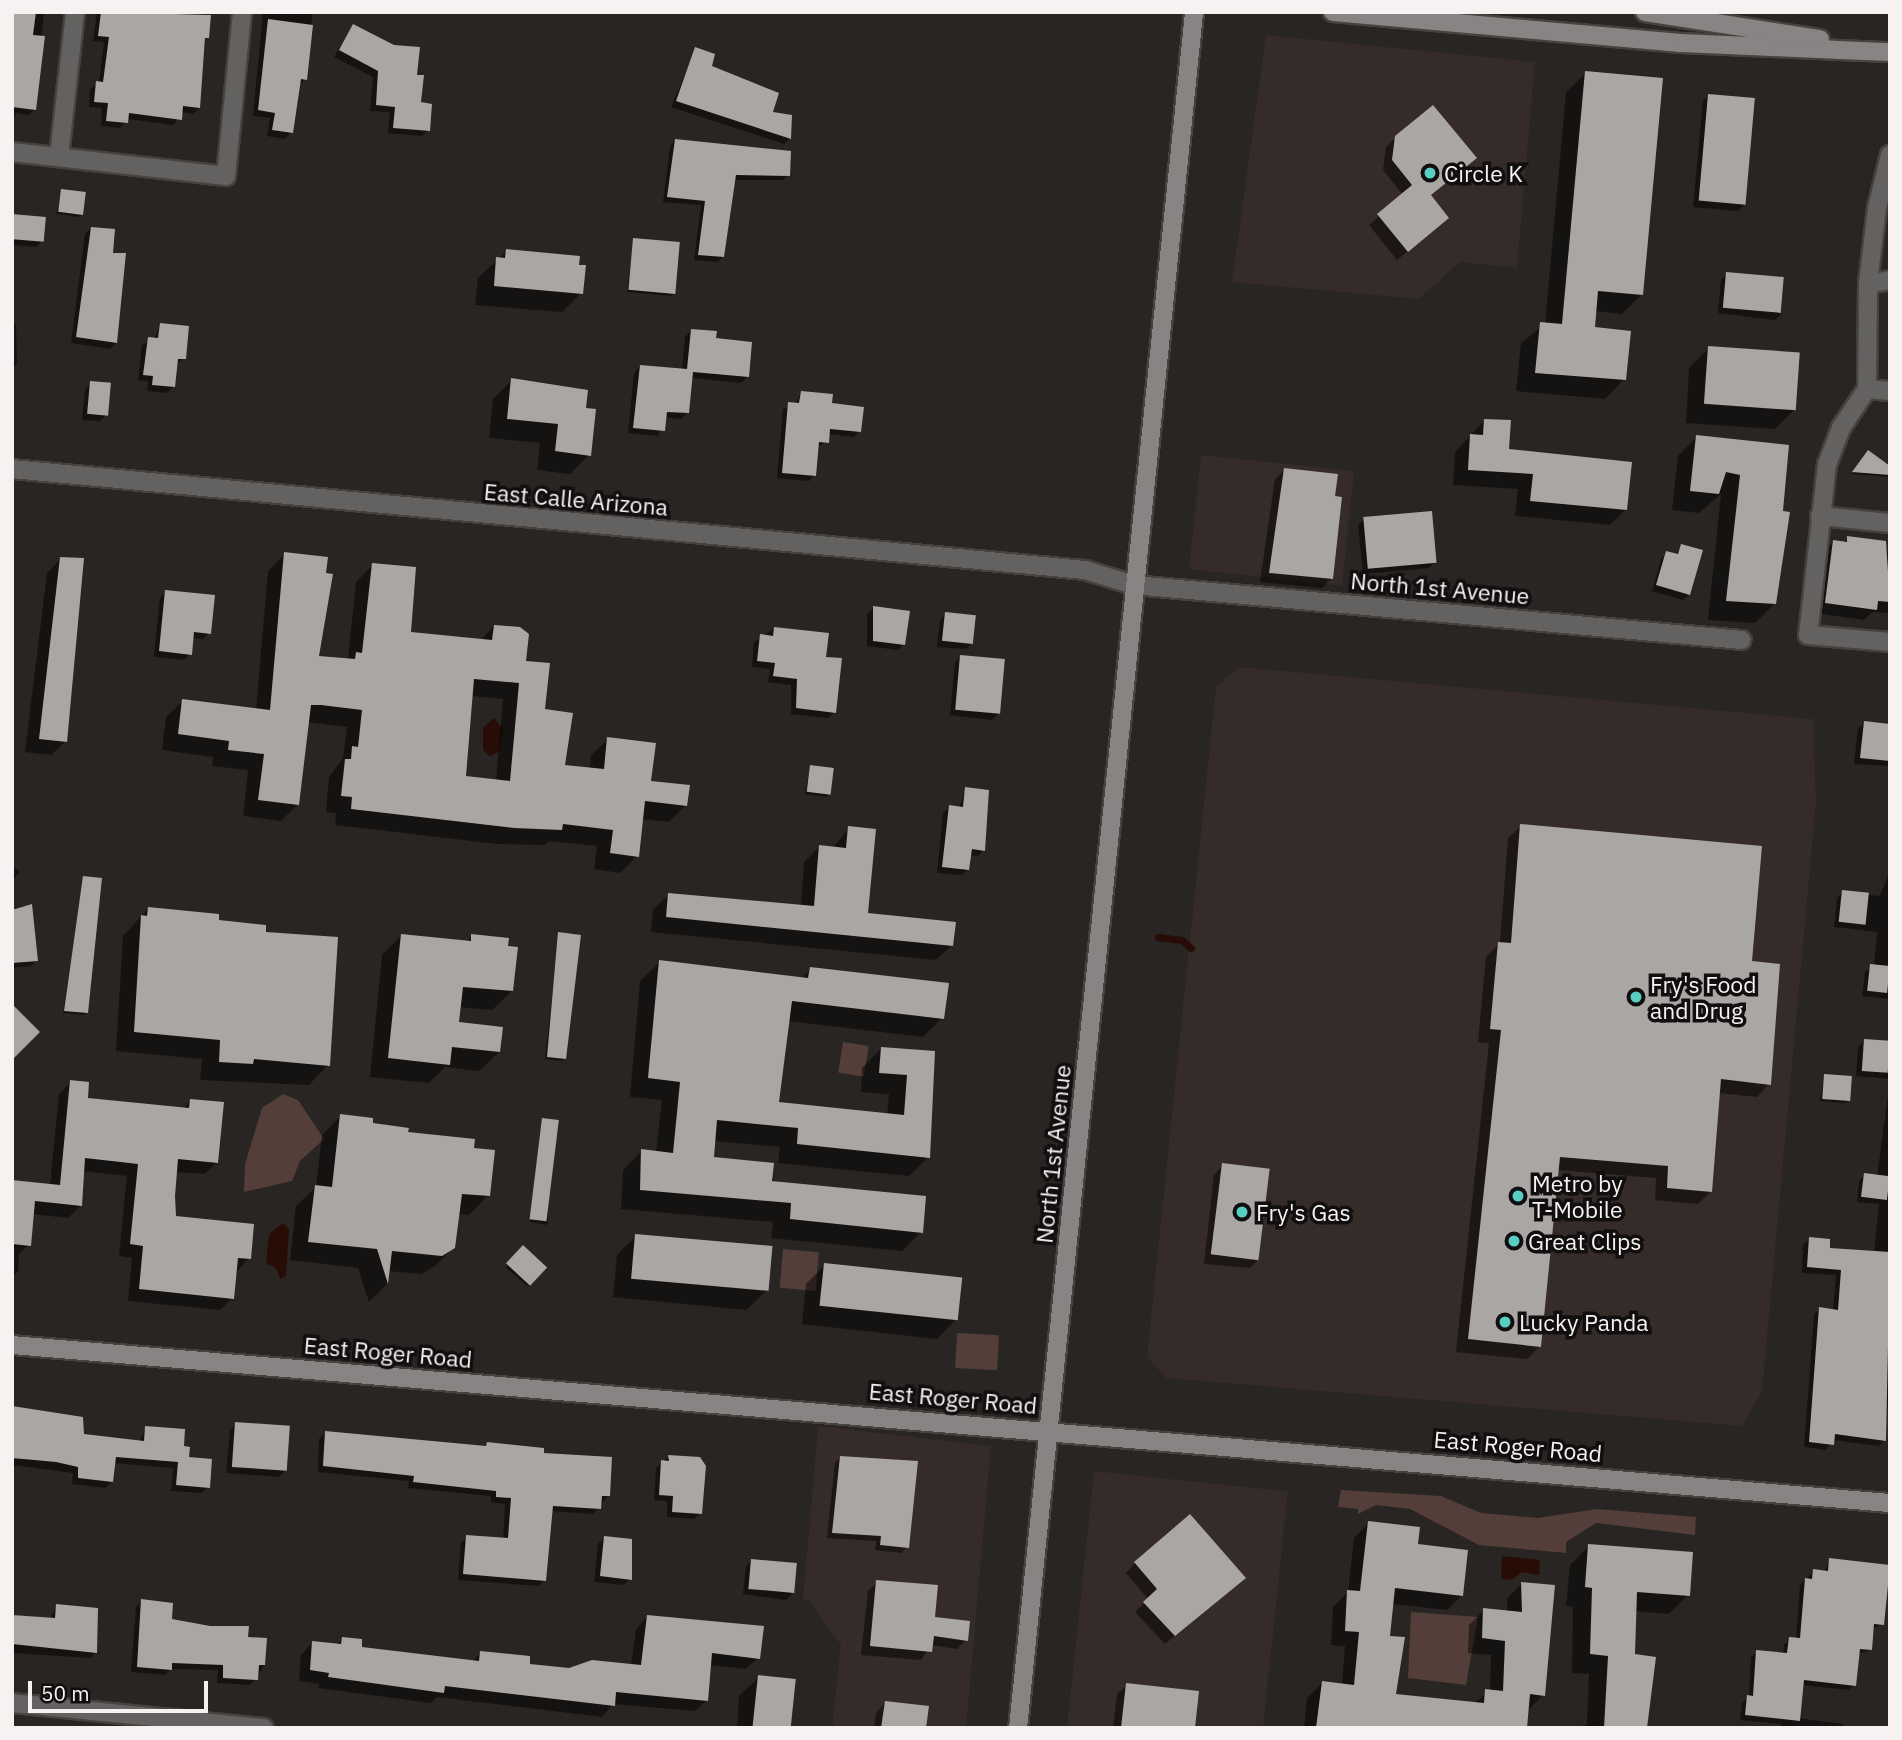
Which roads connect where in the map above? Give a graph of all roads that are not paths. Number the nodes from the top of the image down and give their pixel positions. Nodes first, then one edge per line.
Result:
1 (75, 12) edge
2 (242, 12) edge
3 (1194, 12) edge
4 (1333, 12) edge
5 (1645, 12) edge
6 (1890, 50) edge
7 (12, 152) edge
8 (1890, 156) edge
9 (59, 157) junction
10 (1890, 279) edge
11 (1868, 284) junction
12 (1867, 389) junction
13 (1890, 391) edge
14 (12, 469) edge
15 (1820, 516) junction
16 (1890, 523) edge
17 (1134, 585) junction
18 (1742, 640) dead end
19 (1890, 642) edge
20 (12, 1345) edge
21 (1050, 1431) junction
22 (1890, 1503) edge
23 (12, 1703) edge
24 (264, 1728) edge
25 (1018, 1728) edge

1 - 9 street
2 - 9 street
3 - 17 street, North 1st Avenue
4 - 6 street
5 - 6 street
7 - 9 street
8 - 11 street
10 - 11 street
11 - 12 street
12 - 13 street
12 - 15 street
14 - 17 street, East Calle Arizona
15 - 16 street
15 - 19 street
17 - 18 street, North 1st Avenue
17 - 21 street, North 1st Avenue
20 - 21 street, East Roger Road
21 - 22 street, East Roger Road
21 - 25 street, North 1st Avenue
23 - 24 street

